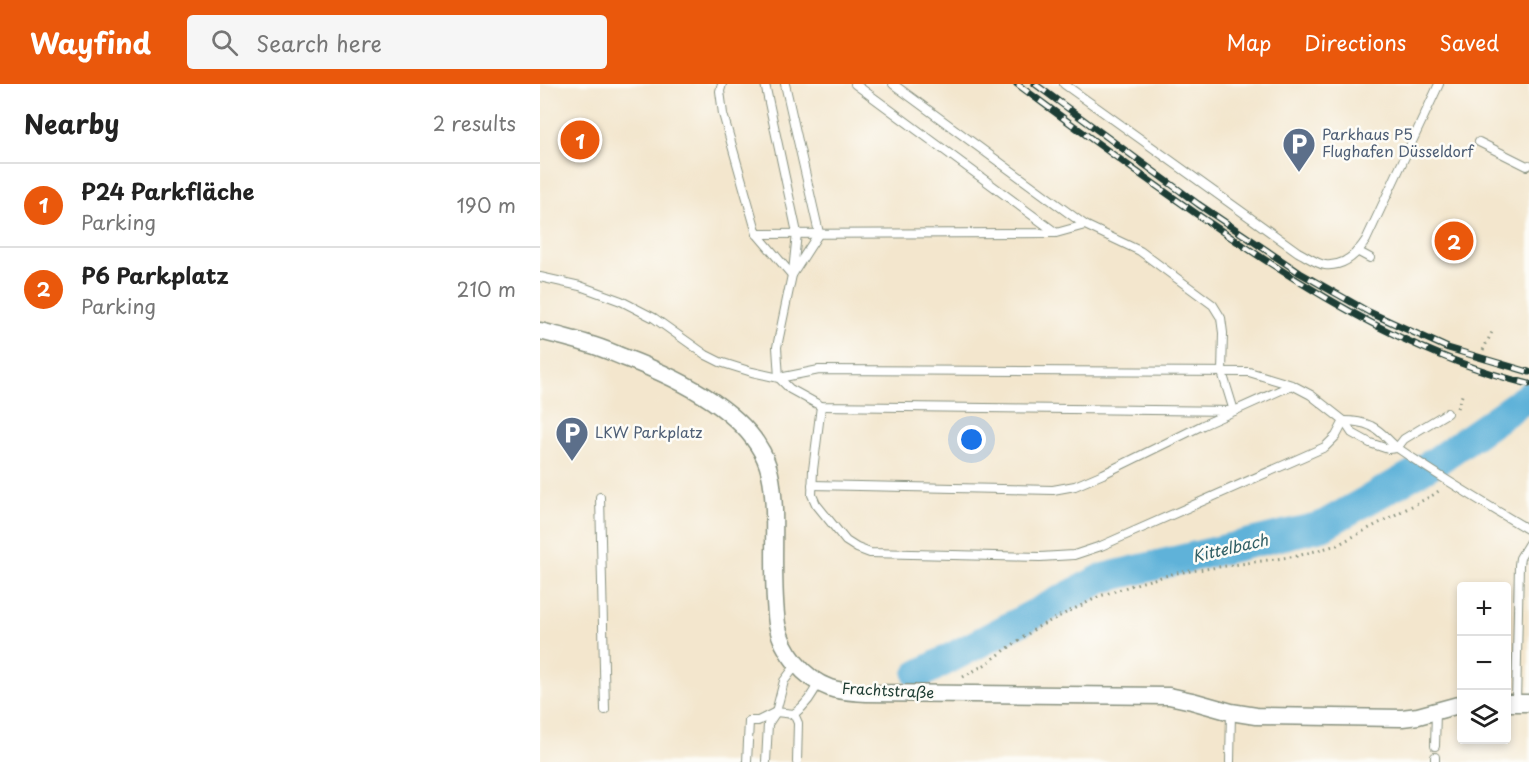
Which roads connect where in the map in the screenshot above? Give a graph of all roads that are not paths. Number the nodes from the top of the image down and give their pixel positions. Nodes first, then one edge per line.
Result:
1 (722, 84) edge
2 (765, 84) edge
3 (785, 84) edge
4 (855, 84) edge
5 (893, 84) edge
6 (1064, 84) edge
7 (1439, 84) edge
8 (1479, 142) dead end
9 (1529, 165) edge
10 (1085, 225) junction
11 (1056, 232) junction
12 (797, 233) junction
13 (819, 233) junction
14 (757, 234) junction
15 (1357, 251) junction
16 (1371, 258) dead end
17 (792, 275) junction
18 (540, 277) edge
19 (540, 331) edge
20 (1222, 372) junction
21 (779, 378) junction
22 (1292, 385) junction
23 (820, 406) junction
24 (1234, 411) junction
25 (1447, 412) dead end
26 (1344, 421) junction
27 (1397, 448) junction
28 (812, 485) junction
29 (600, 497) dead end
30 (1529, 530) edge
31 (1529, 543) edge
32 (797, 664) junction
33 (818, 682) junction
34 (1517, 703) edge
35 (1457, 705) edge
36 (605, 710) dead end
37 (776, 712) junction
38 (1231, 712) junction
39 (1436, 712) junction
40 (794, 714) junction
41 (1435, 746) dead end
42 (747, 762) edge
43 (766, 762) edge
44 (797, 762) edge
45 (1230, 762) edge

1 - 14 lane
2 - 12 lane
3 - 13 lane
4 - 11 lane
5 - 10 lane
6 - 15 lane
7 - 15 lane
8 - 9 lane
10 - 11 lane
10 - 20 lane
11 - 13 lane
12 - 13 lane
12 - 14 lane
12 - 17 lane
13 - 17 lane
14 - 17 lane
15 - 16 lane
17 - 21 lane
18 - 21 lane
19 - 32 street, Frachtstraße
20 - 21 lane
20 - 22 lane
20 - 24 lane
21 - 23 lane
22 - 24 lane
22 - 26 lane
23 - 24 lane
23 - 28 lane
24 - 28 lane
25 - 27 lane
26 - 27 lane
26 - 27 lane
26 - 28 lane
27 - 30 lane
29 - 36 lane
31 - 34 lane
32 - 33 street, Frachtstraße
32 - 37 lane
33 - 38 street, Frachtstraße
33 - 40 lane
35 - 39 street, Frachtstraße
37 - 40 lane
37 - 42 lane
37 - 43 lane
38 - 39 street, Frachtstraße
38 - 45 lane
39 - 41 lane
40 - 44 lane

